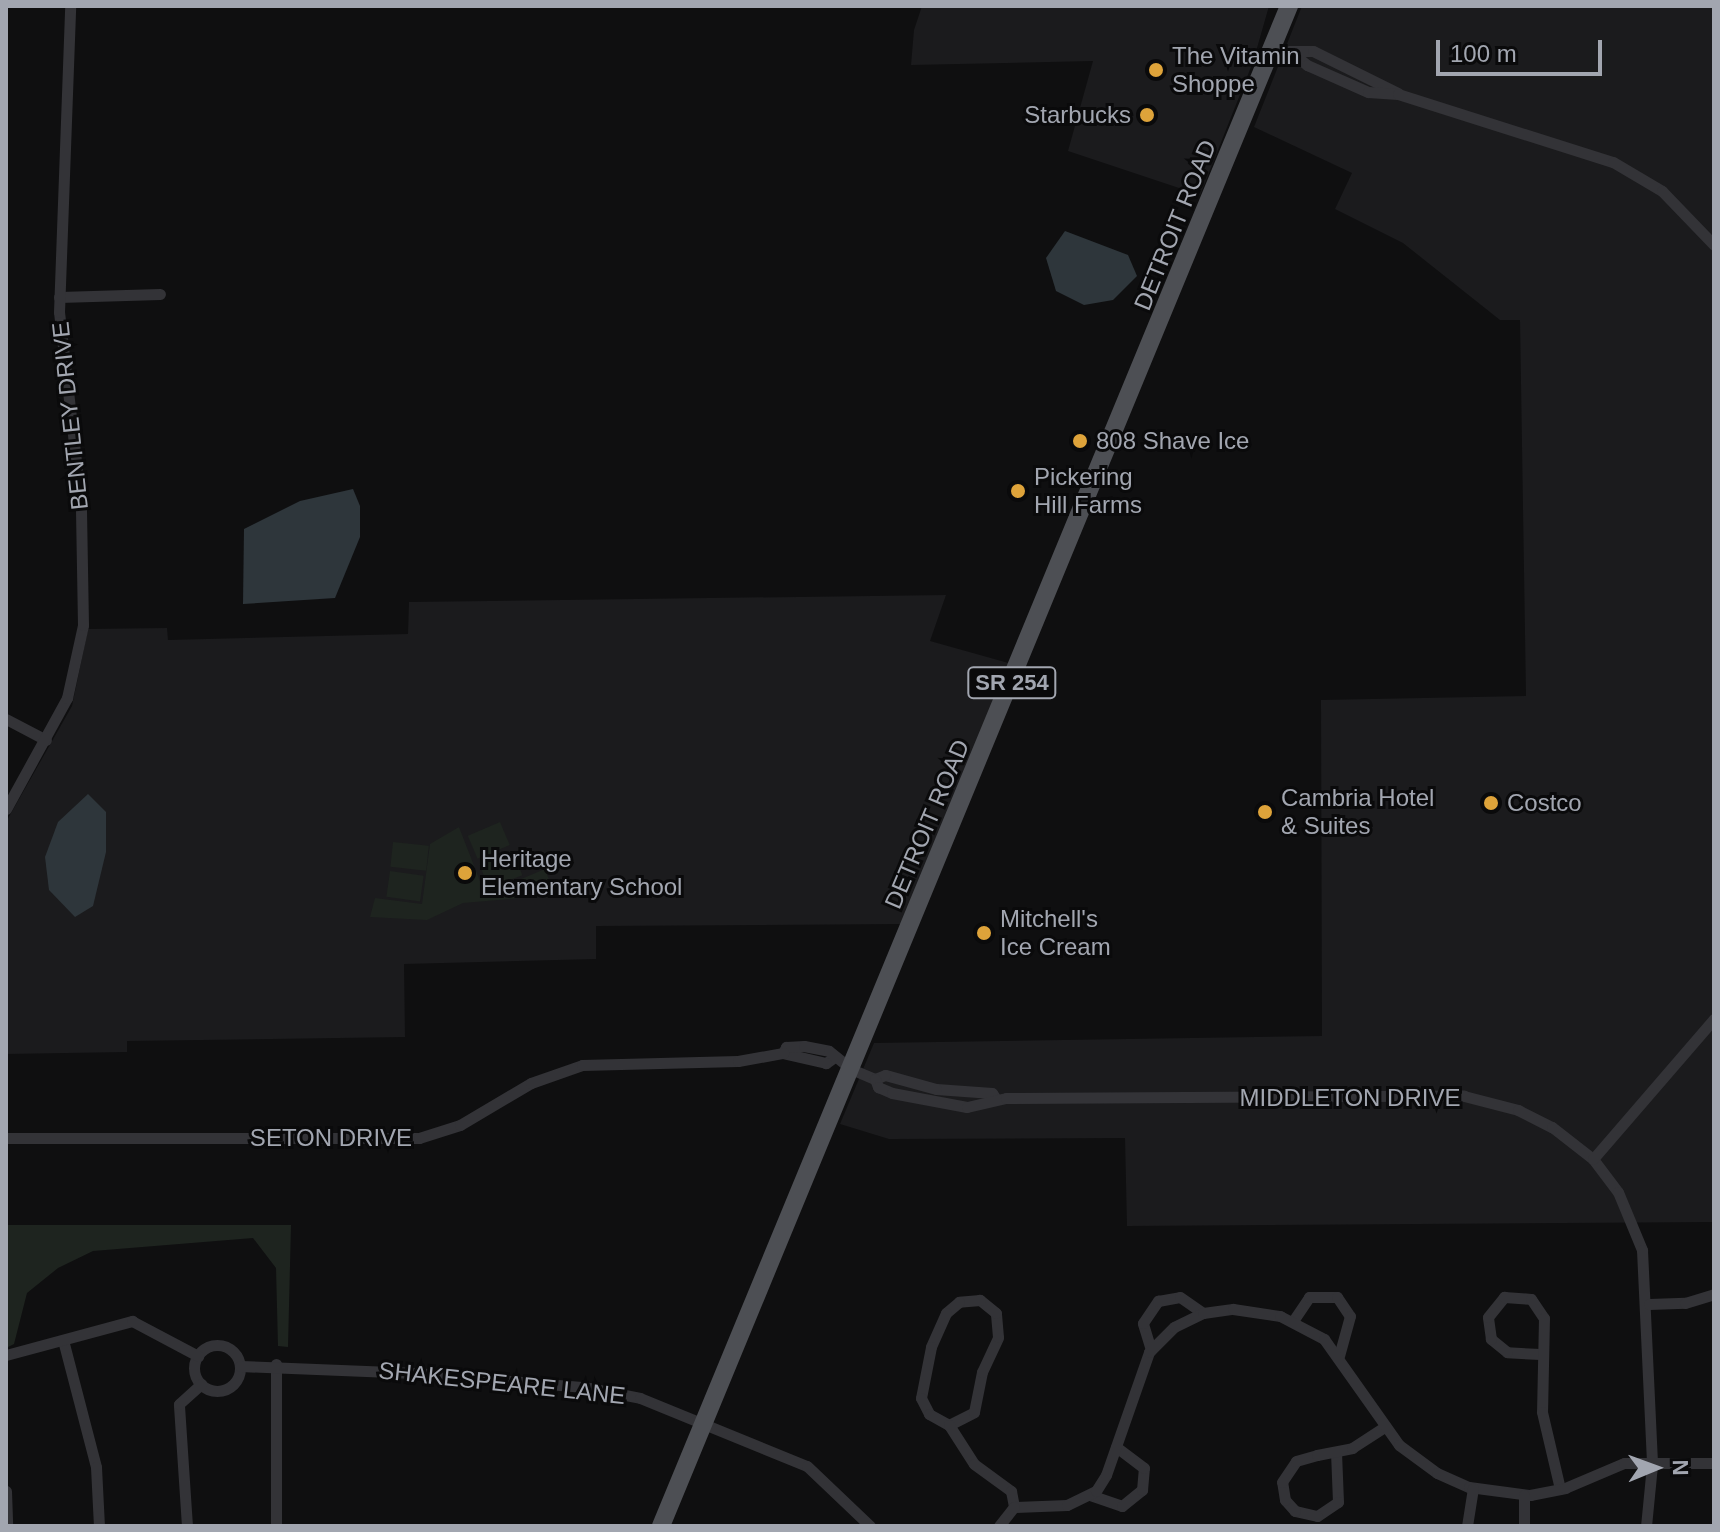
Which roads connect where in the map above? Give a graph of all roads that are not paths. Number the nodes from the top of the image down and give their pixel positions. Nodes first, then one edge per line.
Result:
1 (70, 6) edge
2 (1289, 6) edge
3 (1282, 49) junction
4 (1714, 245) edge
5 (160, 294) dead end
6 (59, 297) junction
7 (6, 719) edge
8 (46, 740) junction
9 (6, 809) edge
10 (1714, 1019) edge
11 (851, 1069) junction
12 (6, 1138) edge
13 (1593, 1159) junction
14 (1714, 1294) edge
15 (1649, 1304) junction
16 (1203, 1313) junction
17 (1293, 1321) junction
18 (63, 1340) junction
19 (1151, 1350) junction
20 (1540, 1354) junction
21 (6, 1355) edge
22 (198, 1356) junction
23 (1339, 1356) junction
24 (276, 1364) junction
25 (240, 1366) junction
26 (201, 1384) junction
27 (704, 1425) junction
28 (949, 1425) junction
29 (1383, 1428) junction
30 (1116, 1447) junction
31 (1336, 1452) junction
32 (1652, 1463) junction
33 (1714, 1463) edge
34 (1473, 1488) junction
35 (1560, 1489) junction
36 (6, 1491) edge
37 (1090, 1495) junction
38 (1524, 1495) junction
39 (1014, 1507) junction
40 (7, 1526) edge
41 (99, 1526) edge
42 (187, 1526) edge
43 (276, 1526) edge
44 (661, 1526) edge
45 (870, 1526) edge
46 (999, 1526) edge
47 (1467, 1526) edge
48 (1524, 1526) edge
49 (1646, 1526) edge

1 - 6 street, BENTLEY DRIVE
2 - 3 main road, DETROIT ROAD / SR 254
3 - 4 street
3 - 11 main road, DETROIT ROAD / SR 254
5 - 6 street
6 - 8 street, BENTLEY DRIVE
7 - 8 street
8 - 9 street, BENTLEY DRIVE
10 - 13 street
11 - 12 street, SETON DRIVE
11 - 13 street, MIDDLETON DRIVE
11 - 27 main road, DETROIT ROAD / SR 254
13 - 15 street, MIDDLETON DRIVE
14 - 15 street
15 - 32 street, MIDDLETON DRIVE
16 - 17 street
16 - 19 street
16 - 19 street
17 - 23 street
17 - 23 street
18 - 21 street
18 - 22 street
18 - 41 street
19 - 30 street
20 - 20 street
20 - 35 street
22 - 25 street
22 - 26 street
23 - 29 street
24 - 25 street, SHAKESPEARE LANE
24 - 27 street, SHAKESPEARE LANE
24 - 43 street
25 - 26 street
26 - 42 street
27 - 44 main road, DETROIT ROAD / SR 254
27 - 45 street, SHAKESPEARE LANE
28 - 28 street
28 - 39 street
29 - 31 street
29 - 34 street
30 - 37 street
30 - 37 street
31 - 31 street
32 - 33 street
32 - 35 street
32 - 49 street, MIDDLETON DRIVE
34 - 38 street
34 - 47 street
35 - 38 street
36 - 40 street
37 - 39 street
38 - 48 street
39 - 46 street

